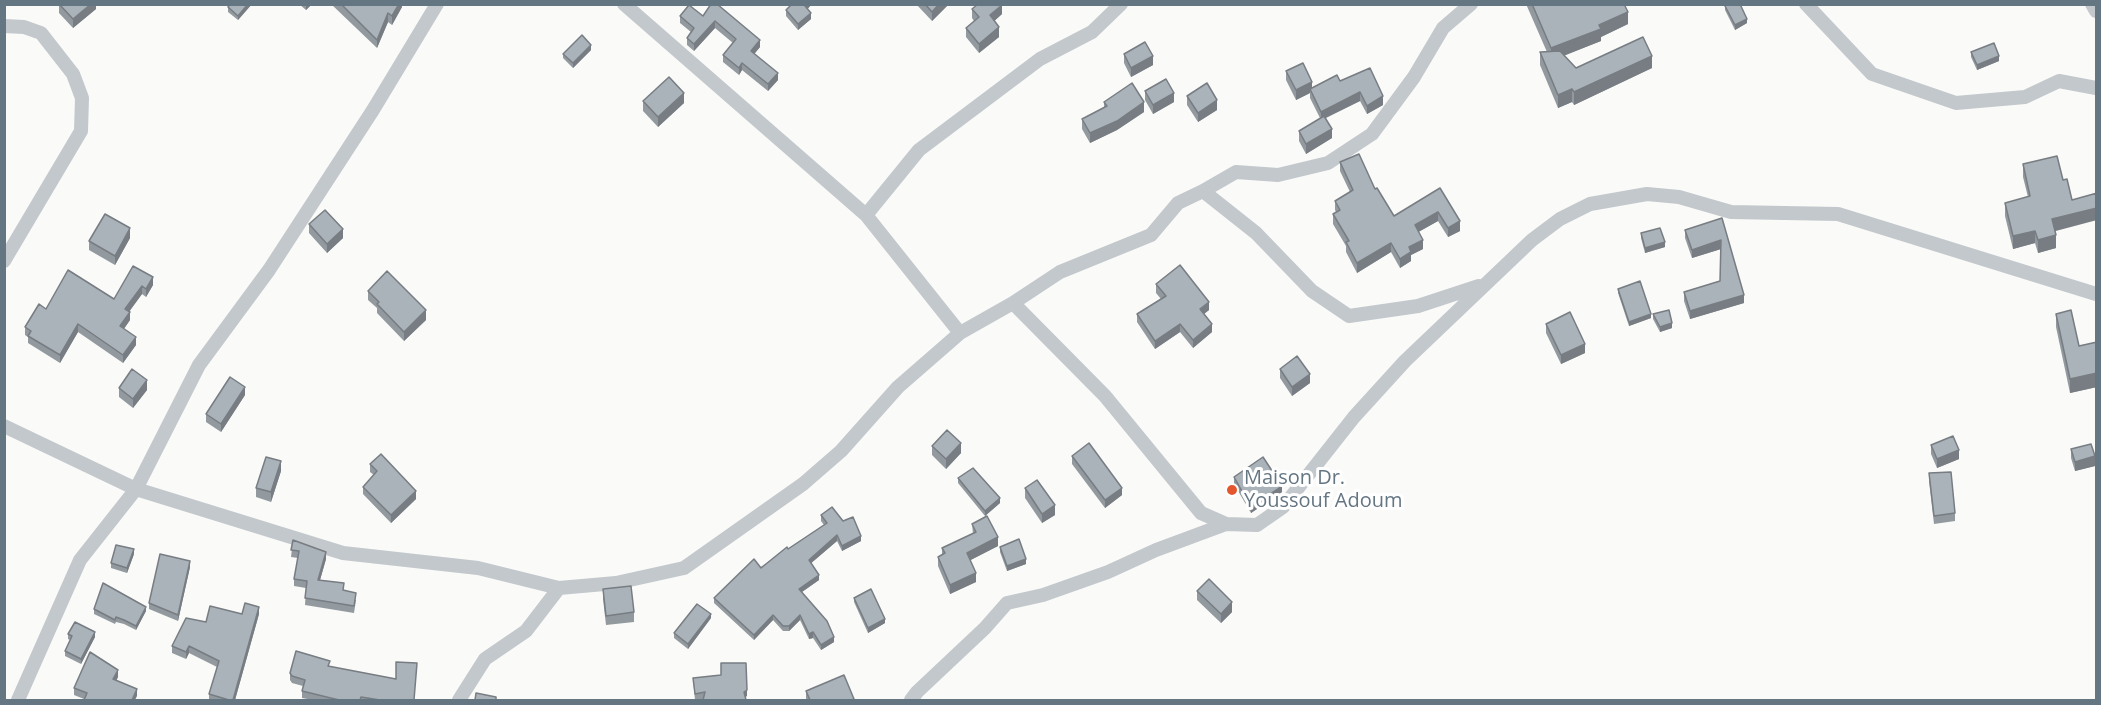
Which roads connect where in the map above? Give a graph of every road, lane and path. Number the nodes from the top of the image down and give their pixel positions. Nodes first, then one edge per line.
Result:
1 (437, 4) edge
2 (1121, 4) edge
3 (1471, 4) edge
4 (1806, 4) edge
5 (2092, 4) edge
6 (633, 8) edge
7 (2097, 10) edge
8 (4, 26) edge
9 (2097, 88) edge
10 (1203, 191) junction
11 (866, 215) junction
12 (4, 261) edge
13 (1484, 285) junction
14 (2097, 294) edge
15 (1012, 303) junction
16 (960, 333) junction
17 (4, 426) edge
18 (136, 489) junction
19 (1226, 524) junction
20 (559, 588) junction
21 (18, 700) edge
22 (459, 700) edge
23 (911, 700) edge

1 - 18 street
2 - 11 street
3 - 10 street
4 - 9 street
5 - 7 street
6 - 11 street
8 - 12 street
10 - 13 street
10 - 15 street
11 - 16 street
13 - 14 street
13 - 19 street
15 - 16 street
15 - 19 street
16 - 20 street
17 - 18 street
18 - 20 street
18 - 21 street
19 - 23 street
20 - 22 street

